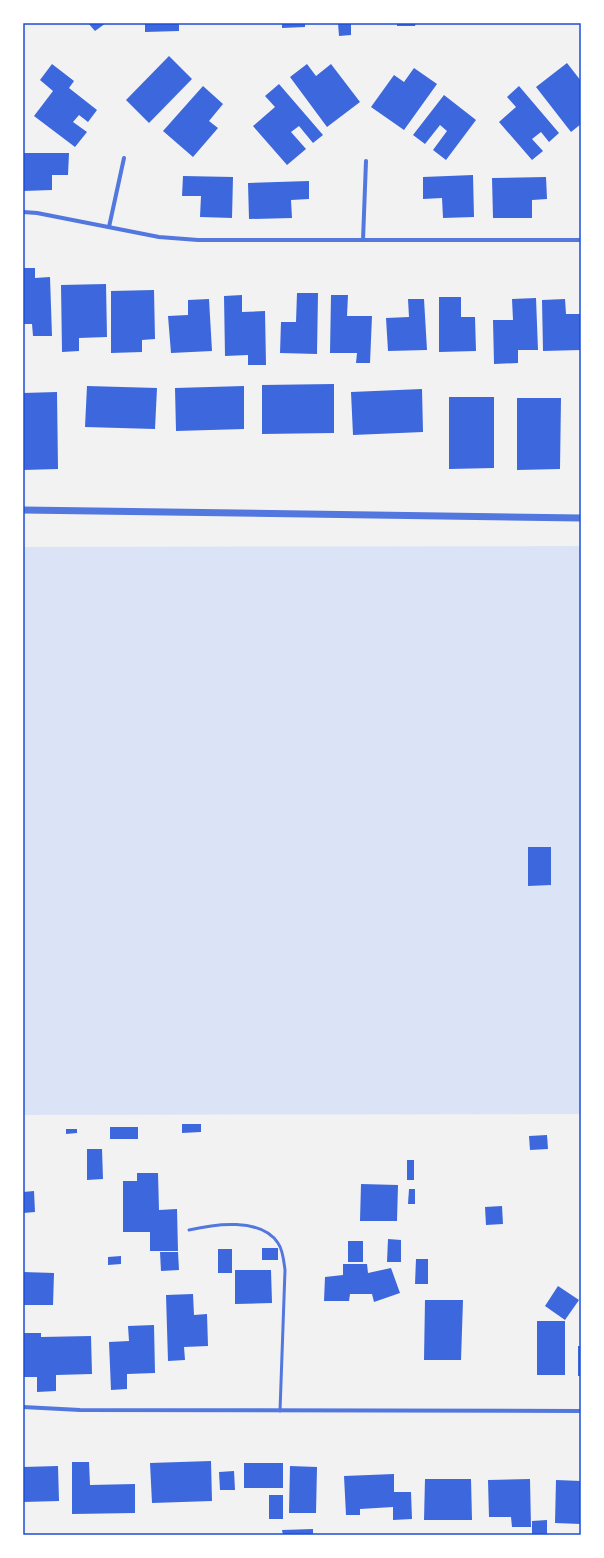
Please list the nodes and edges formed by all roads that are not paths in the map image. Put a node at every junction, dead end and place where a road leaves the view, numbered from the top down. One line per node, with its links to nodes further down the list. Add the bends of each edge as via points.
1 (124, 158): 4 (street)
2 (366, 161): 5 (street)
3 (23, 212): 4 (street)
4 (109, 227): 5 (street, via 159,237 198,240)
5 (363, 240): 6 (street)
6 (581, 240)
7 (23, 510): 8 (street)
8 (581, 518)
9 (188, 1230): 11 (lane, via 234,1224 257,1228 278,1243 285,1270)
10 (23, 1407): 11 (street, via 80,1410)
11 (280, 1411): 12 (street)
12 (581, 1411)

